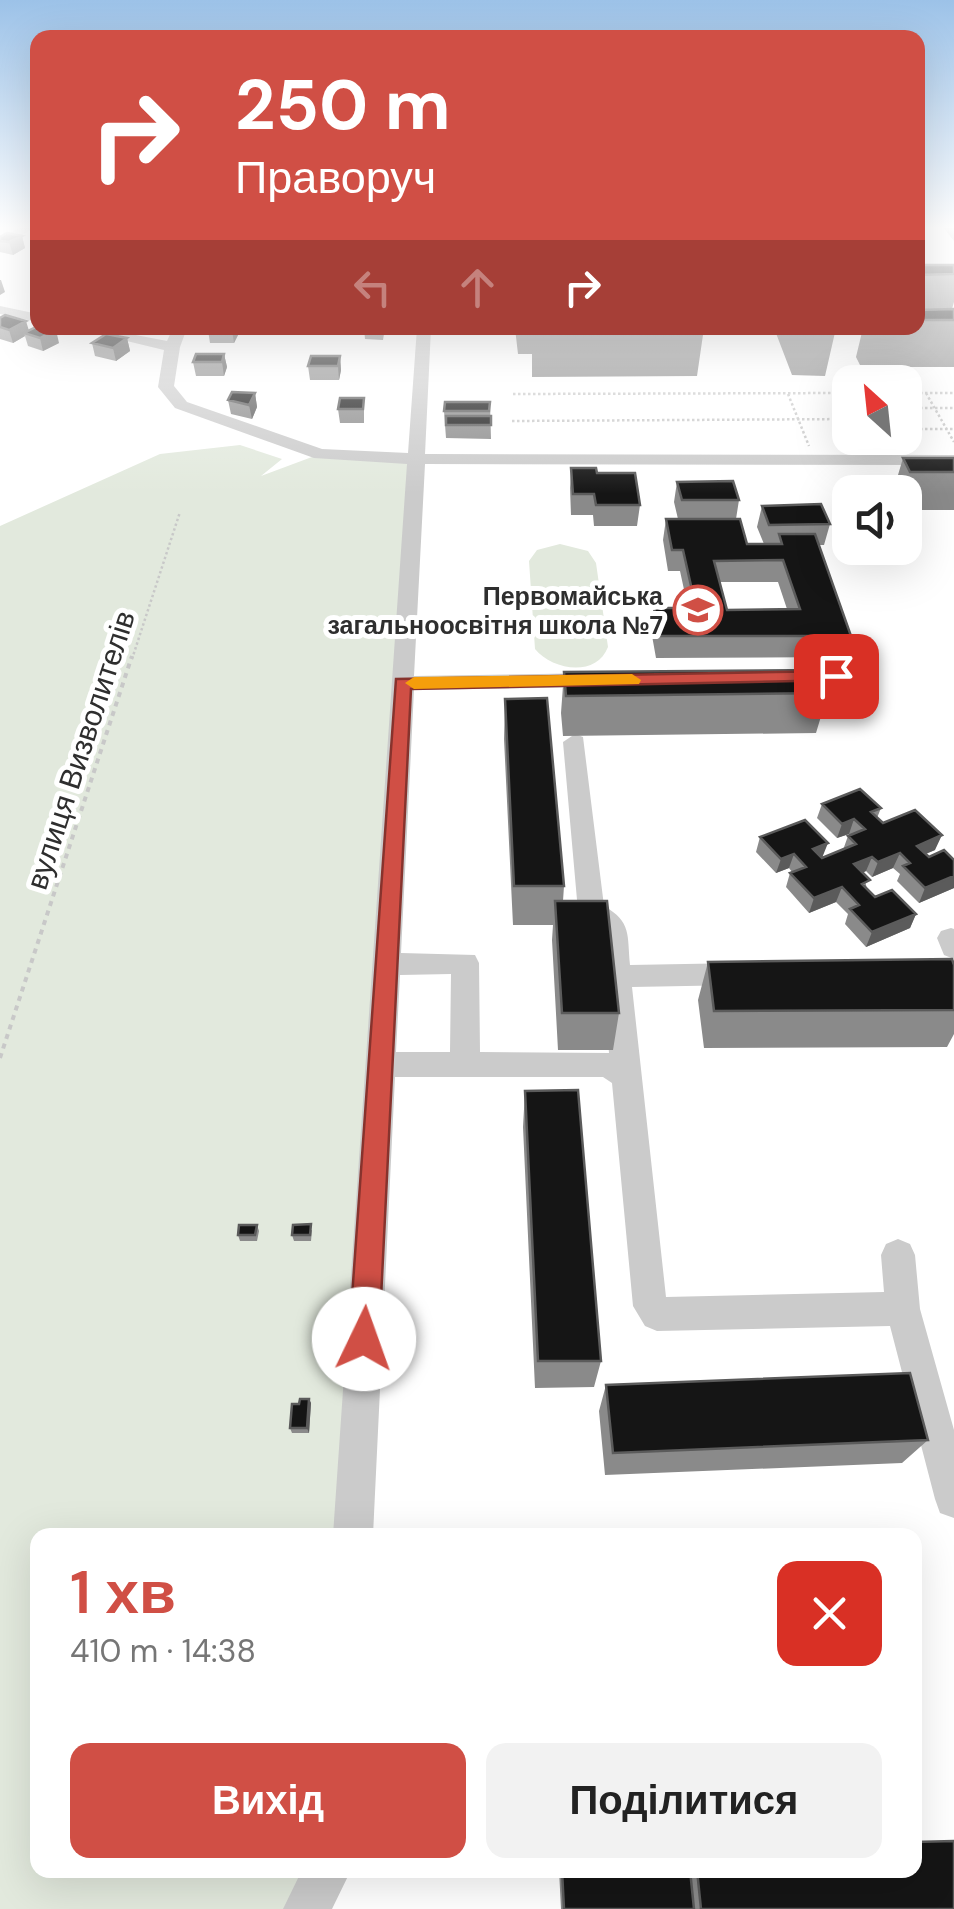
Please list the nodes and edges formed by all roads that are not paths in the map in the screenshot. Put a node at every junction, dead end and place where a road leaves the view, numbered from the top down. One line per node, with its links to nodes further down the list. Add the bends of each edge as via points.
1 (112, 335): 4 (street)
2 (177, 335): 4 (street)
3 (424, 335): 5 (street)
4 (172, 348): 5 (street, via 166,387 181,405 320,454)
5 (416, 459): 6 (street); 10 (street)
6 (954, 460)
7 (836, 676): 8 (street)
8 (757, 678)
9 (619, 680): 10 (street)
10 (402, 683): 12 (street)
11 (575, 742): 14 (street, via 592,912 612,924)
12 (386, 964): 15 (street); 16 (street, via 465,962)
13 (776, 974): 14 (street)
14 (617, 976): 17 (street)
15 (380, 1064): 16 (street); 21 (street)
16 (465, 1065): 17 (street, via 607,1065)
17 (626, 1076): 19 (street, via 650,1306 657,1314)
18 (898, 1254): 19 (street)
19 (903, 1309): 20 (street)
20 (954, 1499)
21 (353, 1528)
22 (326, 1878): 24 (street)
23 (331, 1878): 25 (street)
24 (306, 1909)
25 (332, 1909)

